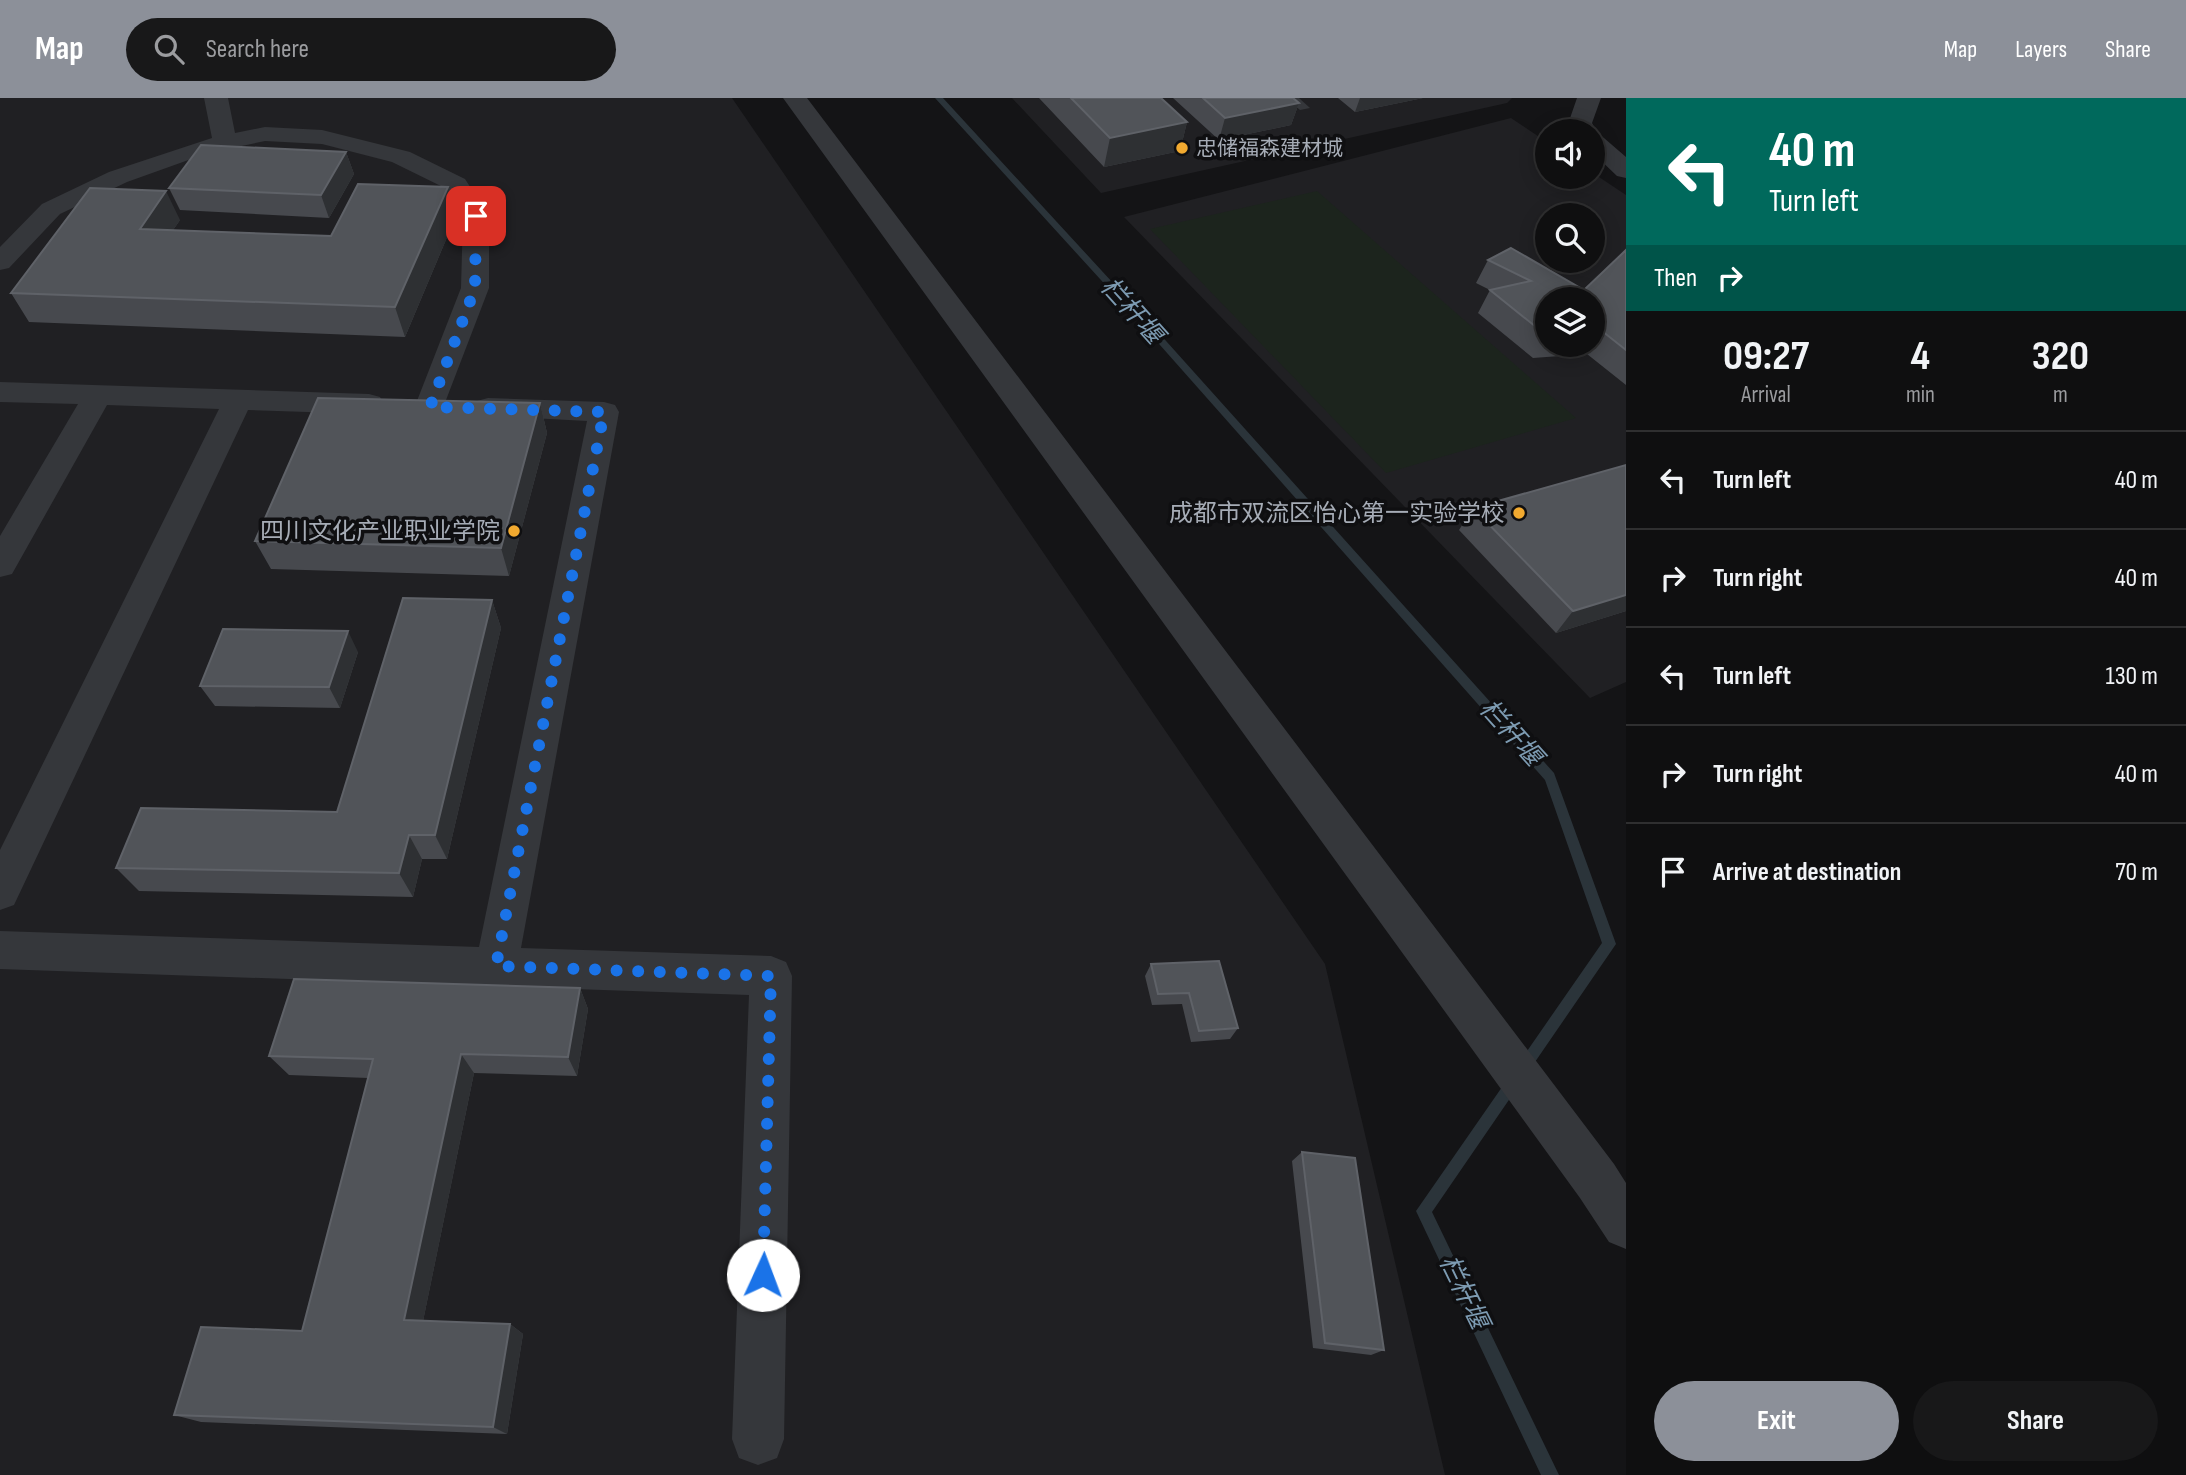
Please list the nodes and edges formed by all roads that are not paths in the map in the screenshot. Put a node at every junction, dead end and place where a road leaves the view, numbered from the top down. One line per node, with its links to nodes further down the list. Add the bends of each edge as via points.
1 (216, 98): 7 (street)
2 (795, 98): 20 (street)
3 (1292, 98): 5 (lane)
4 (1589, 98): 6 (street)
5 (1304, 108)
6 (1582, 119)
7 (225, 142): 10 (street, via 118,177 51,209); 15 (street, via 265,134 322,137 401,157 456,184 476,216 475,288)
8 (1605, 151): 9 (street)
9 (1626, 171)
10 (11, 237): 11 (street)
11 (0, 262)
12 (0, 392): 13 (street)
13 (98, 395): 14 (street); 16 (street)
14 (238, 400): 15 (street); 17 (street)
15 (430, 407): 19 (street, via 604,412)
16 (0, 565)
17 (0, 892)
18 (0, 950): 19 (street)
19 (496, 966): 21 (street, via 771,976)
20 (1626, 1225)
21 (758, 1438)

